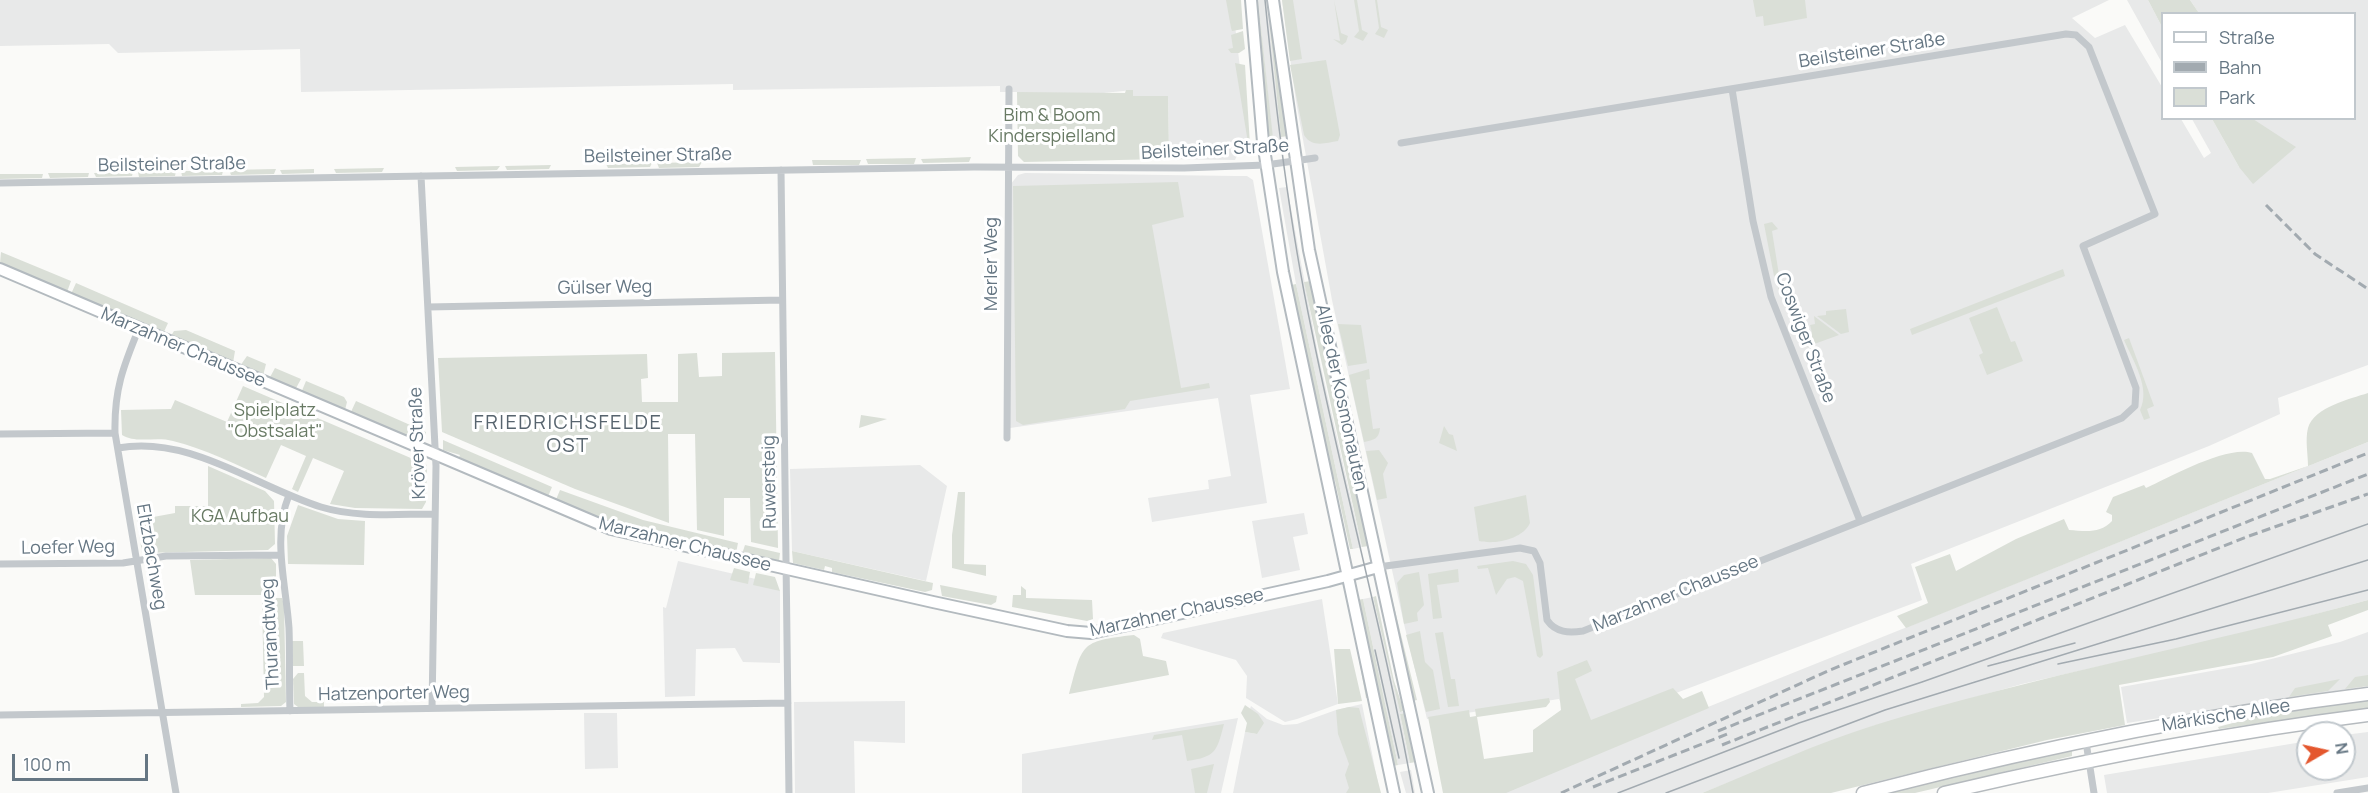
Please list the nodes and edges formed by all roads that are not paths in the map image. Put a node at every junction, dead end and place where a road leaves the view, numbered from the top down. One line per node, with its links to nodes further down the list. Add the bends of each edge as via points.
1 (1251, 0): 8 (main road, Allee der Kosmonauten)
2 (1273, 0): 7 (main road, Allee der Kosmonauten)
3 (1009, 89): 9 (street, Merler Weg)
4 (1732, 89): 5 (street, Beilsteiner Straße); 13 (street, Beilsteiner Straße, via 2076,35 2089,47 2155,214); 25 (street, Coswiger Straße, via 1771,297)
5 (1401, 143)
6 (1315, 158): 7 (street, Beilsteiner Straße)
7 (1296, 161): 8 (street, Beilsteiner Straße); 29 (main road, Allee der Kosmonauten, via 1309,250)
8 (1266, 165): 9 (street, Beilsteiner Straße); 31 (main road, Allee der Kosmonauten, via 1283,272)
9 (1007, 168): 10 (street, Beilsteiner Straße); 20 (street, Merler Weg)
10 (781, 170): 11 (street, Beilsteiner Straße); 15 (street, Ruwersteig)
11 (421, 176): 12 (street, Beilsteiner Straße); 16 (street, Kröver Straße)
12 (0, 183)
13 (2083, 246): 25 (street, Marzahner Chaussee, via 2136,388 2135,406 2122,418)
14 (0, 269): 17 (main road, Marzahner Chaussee)
15 (782, 300): 16 (street, Gülser Weg); 30 (street, Ruwersteig)
16 (428, 307): 22 (street, Kröver Straße)
17 (139, 328): 18 (street, Eltzbachweg, via 120,374 114,403); 22 (main road, Marzahner Chaussee)
18 (115, 433): 19 (street); 21 (street, Eltzbachweg)
19 (0, 434)
20 (1007, 438)
21 (118, 448): 23 (street, via 155,445 175,449); 27 (street, Eltzbachweg)
22 (435, 457): 24 (street, Kröver Straße); 30 (main road, Marzahner Chaussee, via 611,529)
23 (289, 495): 24 (street, via 356,514); 26 (street, Thurandtweg, via 282,512)
24 (435, 514): 34 (street, Kröver Straße)
25 (1860, 521): 29 (street, Marzahner Chaussee, via 1576,632 1558,630 1547,620 1540,563 1534,551 1520,548)
26 (281, 555): 27 (street, Thurandtweg); 35 (street, Thurandtweg, via 289,628)
27 (136, 560): 28 (street, Loefer Weg); 36 (street, Eltzbachweg)
28 (0, 564)
29 (1378, 567): 31 (main road, Marzahner Chaussee); 45 (main road, Allee der Kosmonauten)
30 (786, 570): 31 (main road, Marzahner Chaussee, via 1085,633); 33 (street, Ruwersteig)
31 (1348, 575): 44 (main road, Allee der Kosmonauten)
32 (2368, 694): 39 (main road, Märkische Allee, via 2253,710)
33 (788, 703): 34 (street, Hatzenporter Weg); 43 (street, Ruwersteig)
34 (432, 708): 35 (street, Hatzenporter Weg)
35 (290, 711): 36 (street, Hatzenporter Weg)
36 (162, 712): 37 (street, Hatzenporter Weg); 42 (street, Eltzbachweg)
37 (0, 715)
38 (2368, 716): 40 (main road, Märkische Allee)
39 (2086, 742): 40 (street); 46 (main road, Märkische Allee)
40 (2089, 761): 47 (main road, Märkische Allee); 48 (street)
41 (2368, 788): 49 (street)
42 (176, 793)
43 (789, 793)
44 (1394, 793)
45 (1428, 793)
46 (1863, 793)
47 (1944, 793)
48 (2094, 793)
49 (2337, 793)

